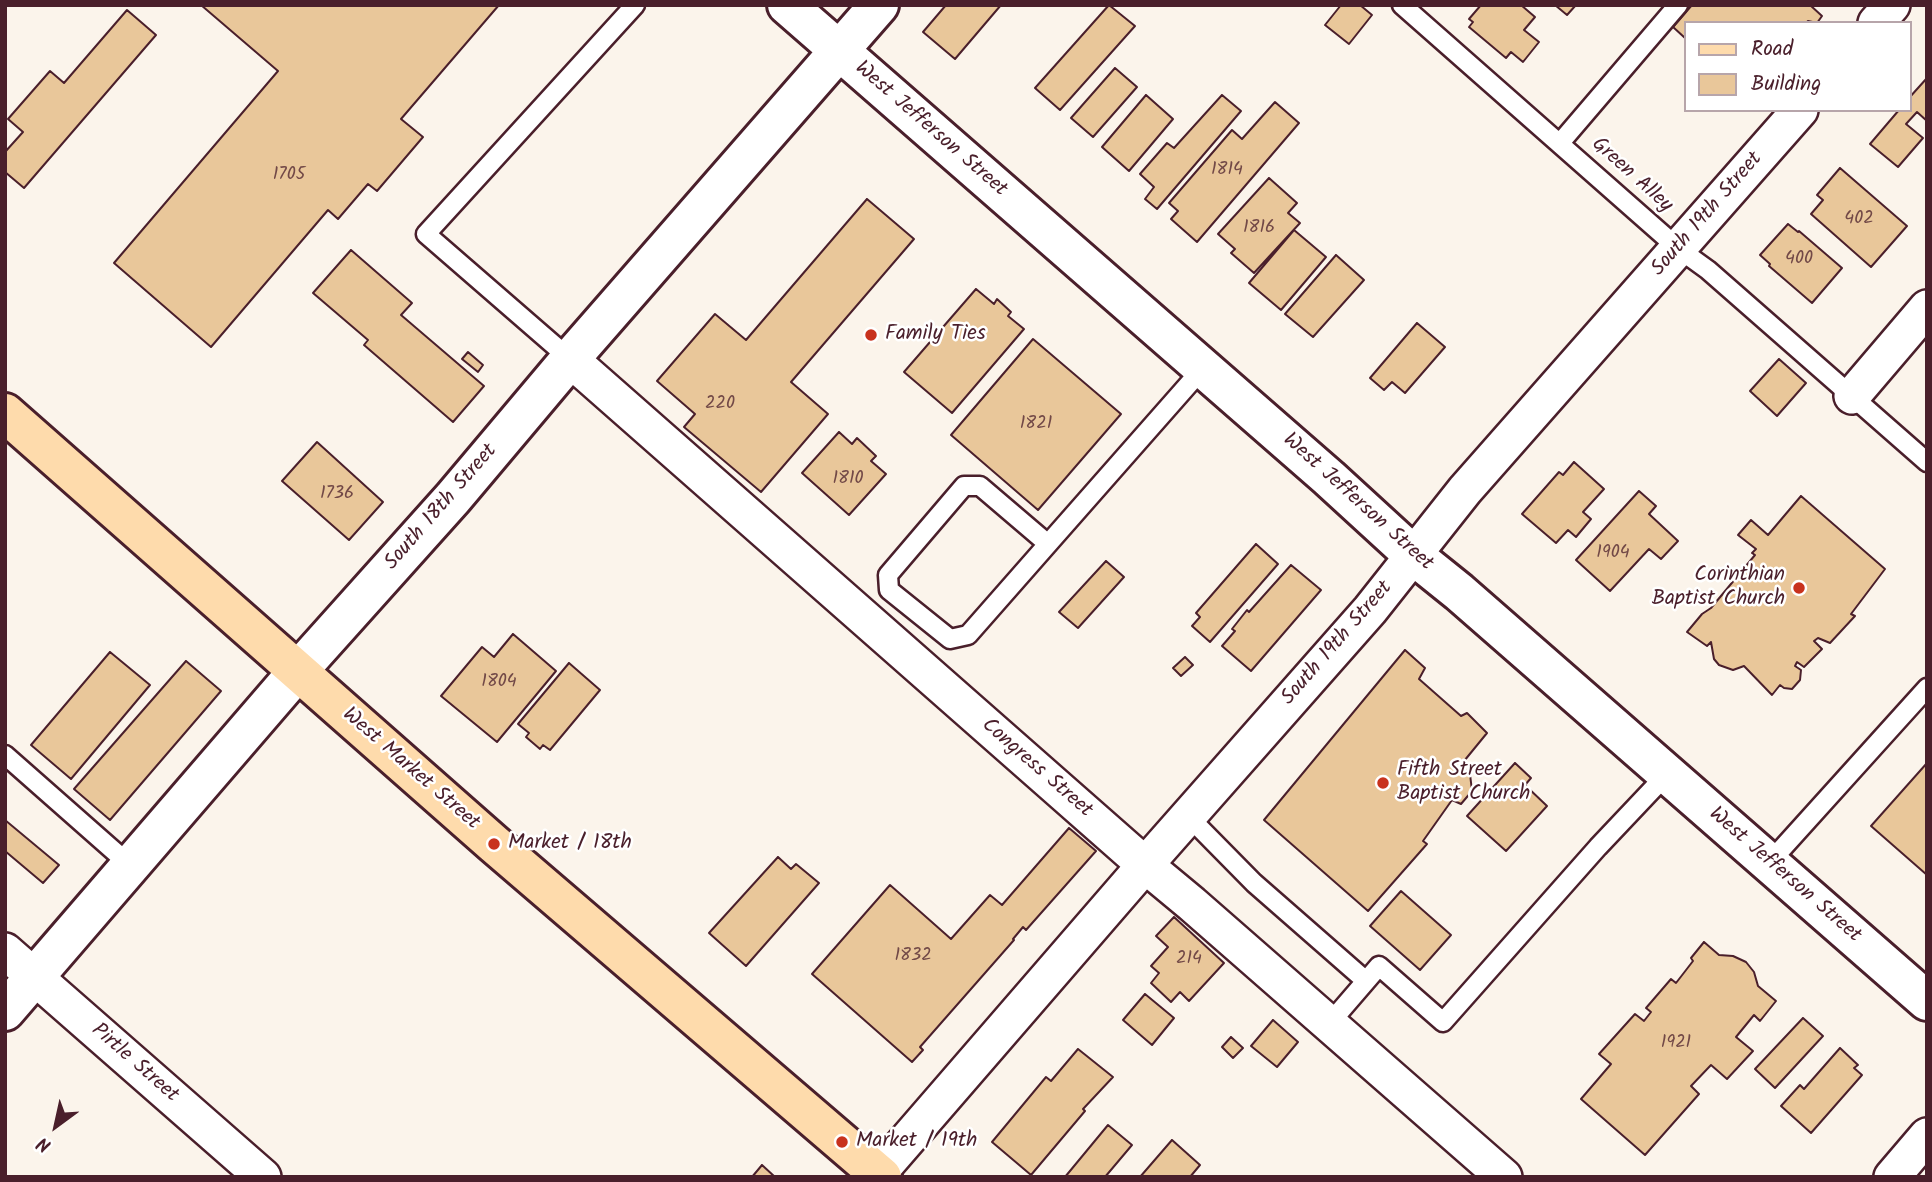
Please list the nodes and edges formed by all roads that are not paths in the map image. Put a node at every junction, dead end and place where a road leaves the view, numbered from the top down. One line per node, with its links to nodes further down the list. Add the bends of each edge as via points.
1 (787, 5): 8 (street, West Jefferson Street)
2 (879, 5): 8 (street, South 18th Street)
3 (1402, 5): 10 (lane, Green Alley)
4 (1678, 5): 10 (lane)
5 (1892, 5): 7 (street)
6 (625, 9): 13 (lane, via 426,233)
7 (1878, 21)
8 (838, 51): 13 (street, South 18th Street); 14 (street, West Jefferson Street)
9 (1798, 112): 11 (street, South 19th Street)
10 (1560, 143): 11 (lane, Green Alley)
11 (1679, 248): 15 (lane, Green Alley); 19 (street, South 19th Street)
12 (1927, 308): 15 (street)
13 (570, 359): 20 (street, South 18th Street); 26 (street, Congress Street)
14 (1203, 368): 18 (lane); 19 (street, West Jefferson Street)
15 (1852, 396): 17 (lane, Green Alley)
16 (5, 413): 20 (main road, West Market Street)
17 (1927, 462)
18 (1048, 544): 18 (lane, via 968,635 950,639 889,590 888,575 964,486 980,486)
19 (1413, 555): 23 (street, West Jefferson Street); 24 (street, South 19th Street)
20 (298, 671): 27 (street, South 18th Street); 35 (main road, West Market Street)
21 (1927, 688): 25 (lane)
22 (5, 755): 27 (lane)
23 (1667, 774): 25 (street, West Jefferson Street); 30 (lane, via 1443,1022 1379,966)
24 (1188, 816): 26 (street, South 19th Street); 30 (lane, via 1254,883)
25 (1769, 863): 31 (street, West Jefferson Street)
26 (1145, 865): 33 (street, Congress Street); 35 (street, South 19th Street)
27 (131, 866): 29 (street, South 18th Street)
28 (5, 951): 29 (street, Pirtle Street)
29 (35, 977): 32 (street, South 18th Street); 36 (street, Pirtle Street)
30 (1366, 981): 33 (lane)
31 (1927, 1001)
32 (5, 1011)
33 (1329, 1024): 37 (street, Congress Street)
34 (1927, 1136): 38 (street)
35 (878, 1176)
36 (263, 1177)
37 (1504, 1177)
38 (1892, 1177)

